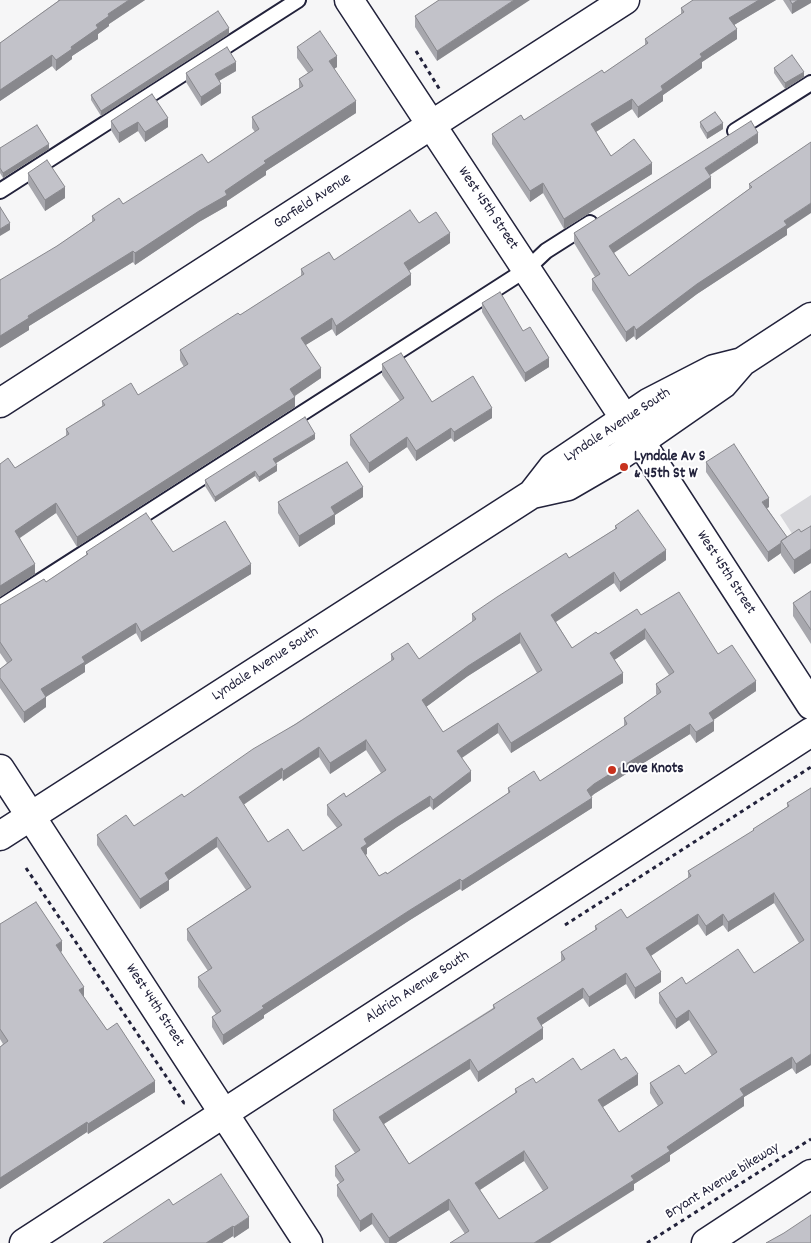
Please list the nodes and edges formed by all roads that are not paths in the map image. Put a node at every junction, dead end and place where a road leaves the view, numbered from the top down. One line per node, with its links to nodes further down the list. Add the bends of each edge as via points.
1 (298, 0): 7 (lane)
2 (348, 0): 5 (street, West 45th Street)
3 (625, 0): 5 (street, Garfield Avenue)
4 (811, 83): 6 (lane)
5 (431, 125): 9 (street, West 45th Street); 12 (street, Garfield Avenue)
6 (720, 141)
7 (0, 191)
8 (604, 214): 9 (lane, via 546,251)
9 (527, 270): 13 (street, West 45th Street); 16 (lane)
10 (811, 317): 11 (street, Lyndale Avenue South)
11 (742, 362): 13 (street, Lyndale Avenue South, via 714,369 648,402); 14 (street, Lyndale Avenue South, via 723,384)
12 (0, 403)
13 (625, 419): 15 (street, Lyndale Avenue South, via 554,467)
14 (640, 441): 15 (street, Lyndale Avenue South, via 568,486); 17 (street, West 45th Street)
15 (532, 494): 20 (street, Lyndale Avenue South)
16 (0, 607)
17 (811, 704)
18 (811, 732): 22 (street, Aldrich Avenue South)
19 (0, 769): 20 (street, West 44th Street)
20 (31, 816): 21 (street, Lyndale Avenue South); 22 (street, West 44th Street)
21 (0, 836)
22 (225, 1114): 24 (street, Aldrich Avenue South); 25 (street, West 44th Street)
23 (811, 1174): 26 (street)
24 (24, 1243)
25 (308, 1243)
26 (706, 1243)

